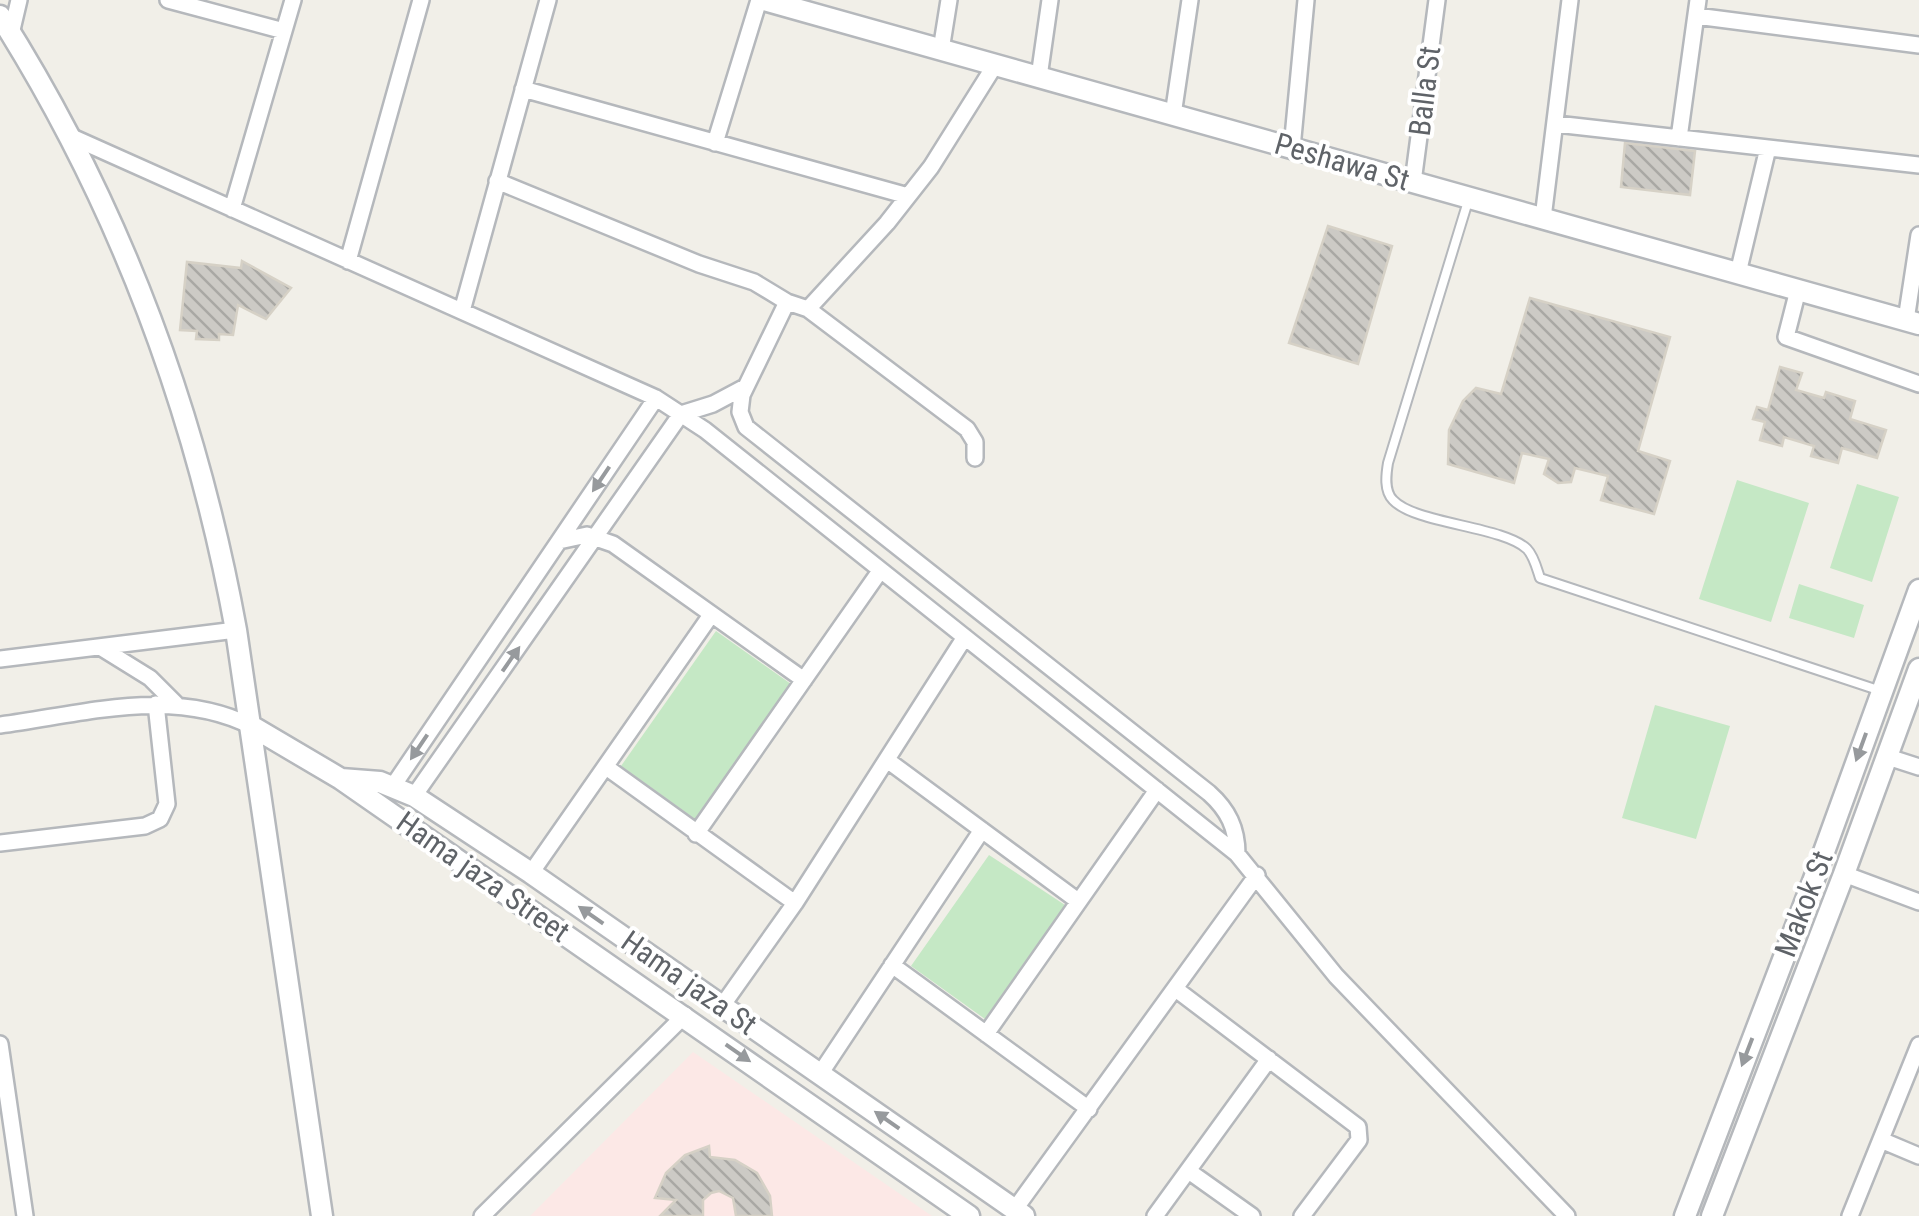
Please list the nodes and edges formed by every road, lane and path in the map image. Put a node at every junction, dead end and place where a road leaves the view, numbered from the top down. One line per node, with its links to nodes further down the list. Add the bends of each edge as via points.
1 (20, 0): 14 (street)
2 (168, 0): 15 (street)
3 (294, 0): 15 (street)
4 (421, 0): 36 (street)
5 (548, 0): 20 (street)
6 (762, 0): 17 (street, Peshawa St); 25 (street)
7 (949, 0): 17 (street)
8 (1050, 0): 19 (street)
9 (1190, 0): 21 (street)
10 (1306, 0): 26 (street)
11 (1437, 0): 30 (street, Balla St)
12 (1570, 0): 22 (street)
13 (1697, 8): 16 (street); 24 (street)
14 (6, 25): 23 (street)
15 (284, 31): 33 (street)
16 (1919, 45)
17 (941, 50): 18 (street, Peshawa St)
18 (995, 65): 19 (street, Peshawa St); 31 (street)
19 (1039, 77): 21 (street, Peshawa St)
20 (523, 88): 25 (street); 29 (street)
21 (1173, 115): 26 (street, Peshawa St)
22 (1556, 124): 24 (street); 34 (street)
23 (72, 136): 33 (street); 53 (street, via 152,314)
24 (1679, 138): 27 (street)
25 (715, 143): 31 (street)
26 (1292, 148): 30 (street, Peshawa St)
27 (1768, 148): 28 (street); 37 (street)
28 (1919, 164)
29 (497, 181): 39 (street, via 754,282); 41 (street)
30 (1413, 182): 32 (street, Peshawa St)
31 (908, 196): 40 (street)
32 (1469, 198): 34 (street, Peshawa St); 59 (lane, via 1388,463 1392,500 1526,549 1540,578)
33 (232, 209): 36 (street)
34 (1542, 218): 37 (street, Peshawa St)
35 (1919, 235): 42 (street)
36 (348, 261): 41 (street)
37 (1738, 273): 38 (street, Peshawa St)
38 (1798, 290): 42 (street, Peshawa St); 43 (street, via 1786,337)
39 (787, 302): 40 (street); 44 (street)
40 (808, 309): 47 (street, via 967,429)
41 (462, 311): 45 (street)
42 (1915, 325)
43 (1919, 384)
44 (745, 387): 46 (street); 75 (street, via 740,412 751,432 1209,794 1230,818)
45 (656, 398): 46 (street); 49 (street, one-way to 49)
46 (681, 414): 48 (street); 50 (street)
47 (975, 458)
48 (597, 537): 49 (street); 52 (street); 71 (street, one-way to 48)
49 (559, 541): 69 (street, one-way to 69)
50 (880, 571): 54 (street); 58 (street)
51 (1919, 590): 59 (street, Makok St)
52 (711, 614): 58 (street); 66 (street)
53 (236, 630): 55 (street); 63 (street)
54 (965, 637): 65 (street); 70 (street)
55 (100, 646): 56 (street); 61 (street)
56 (0, 658)
57 (1919, 670): 64 (street, Makok St)
58 (804, 680): 73 (street)
59 (1882, 691): 110 (street, Makok St, one-way to 110)
60 (156, 704): 61 (street); 62 (street); 74 (street, via 167,804 160,818 145,826)
61 (176, 704): 63 (street, via 216,710)
62 (0, 725)
63 (253, 727): 68 (street, Hama jaza Street); 103 (street)
64 (1888, 757): 67 (street); 77 (street, Makok St)
65 (887, 760): 72 (street); 81 (street)
66 (606, 767): 73 (street); 76 (street)
67 (1919, 767)
68 (342, 779): 69 (street, Hama jaza St); 85 (street, Hama jaza Street)
69 (392, 786): 71 (street, Hama jaza St)
70 (1157, 790): 75 (street); 79 (street)
71 (414, 796): 76 (street, Hama jaza St)
72 (982, 830): 79 (street); 82 (street)
73 (696, 834): 81 (street)
74 (0, 844)
75 (1237, 854): 78 (street)
76 (531, 873): 84 (street, Hama jaza St, one-way to 76)
77 (1844, 874): 80 (street); 111 (street, Makok St)
78 (1257, 875): 83 (street); 109 (street, via 1336,976)
79 (1078, 902): 86 (street)
80 (1919, 902)
81 (795, 903): 84 (street)
82 (892, 965): 86 (street); 90 (street)
83 (1176, 990): 89 (street); 91 (street)
84 (722, 1006): 90 (street, Hama jaza St)
85 (685, 1015): 98 (street, Hama jaza Street, one-way to 98); 104 (street)
86 (986, 1034): 91 (street)
87 (0, 1044): 95 (street)
88 (1919, 1045): 92 (street)
89 (1269, 1059): 97 (street); 108 (street, via 1360,1131)
90 (820, 1074): 94 (street, Hama jaza St, one-way to 90)
91 (1089, 1109): 100 (street)
92 (1880, 1140): 93 (street); 101 (street)
93 (1919, 1156)
94 (940, 1157): 98 (street); 99 (street, Hama jaza St)
95 (18, 1162): 96 (street); 102 (street)
96 (0, 1165)
97 (1190, 1172): 106 (street); 107 (street)
98 (921, 1183): 105 (street, Hama jaza Street)
99 (991, 1194): 100 (street, Hama jaza St); 105 (street)
100 (1019, 1213)
101 (1857, 1213)
102 (25, 1216)
103 (322, 1216)
104 (482, 1216)
105 (972, 1216)
106 (1155, 1216)
107 (1252, 1216)
108 (1302, 1216)
109 (1567, 1216)
110 (1685, 1216)
111 (1712, 1216)

